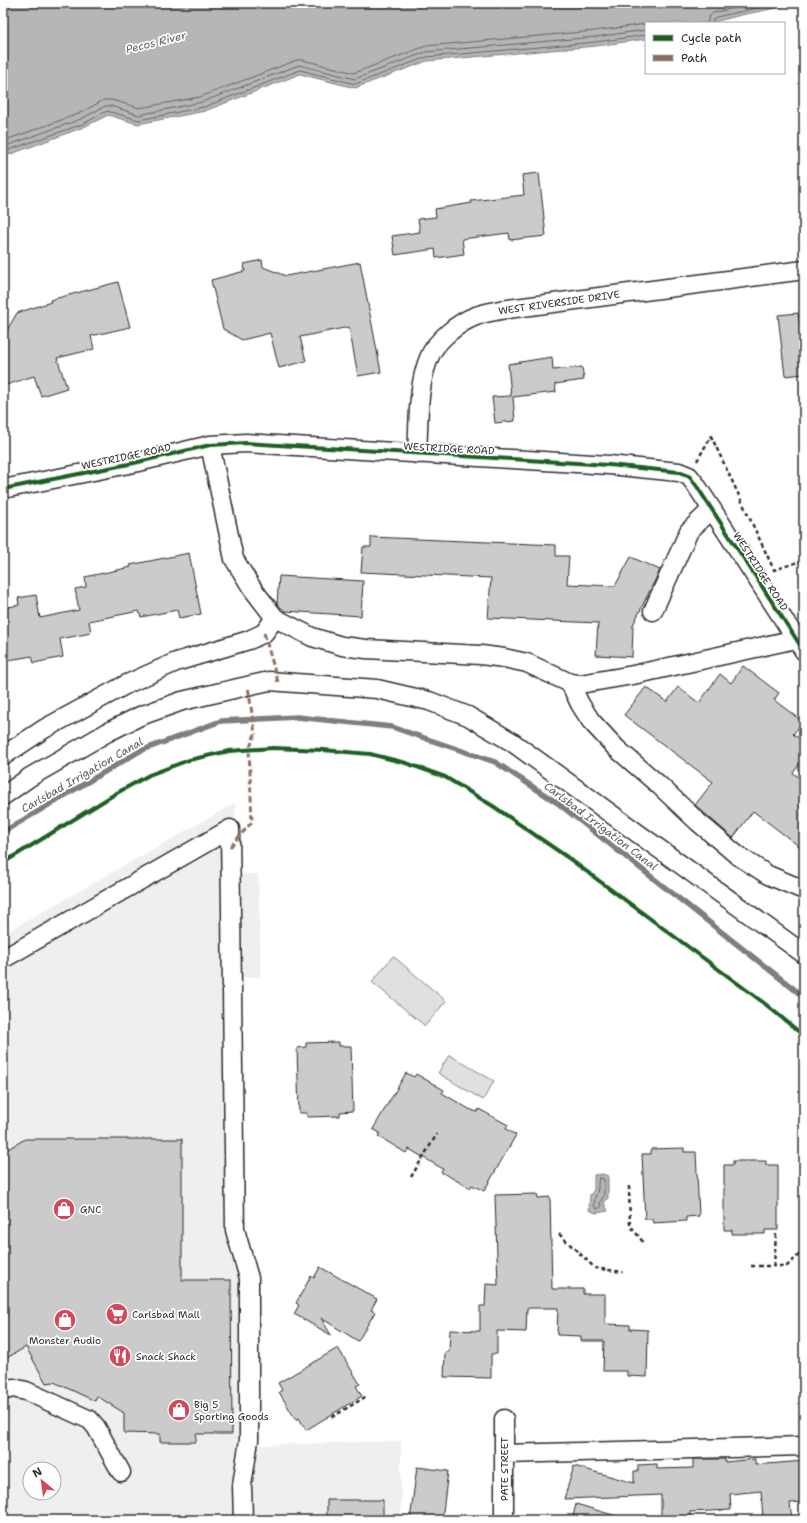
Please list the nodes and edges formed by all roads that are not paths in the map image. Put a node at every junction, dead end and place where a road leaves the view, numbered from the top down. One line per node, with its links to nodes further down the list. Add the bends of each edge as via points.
1 (804, 270): 3 (street, WEST RIVERSIDE DRIVE, via 500,310 475,316 443,338 429,356 422,378)
2 (210, 446): 3 (street, WESTRIDGE ROAD, via 246,443); 4 (street, WESTRIDGE ROAD); 7 (street, via 234,559)
3 (417, 454): 5 (street, WESTRIDGE ROAD, via 608,465 680,472 696,485)
4 (3, 489)
5 (712, 510): 6 (street, via 689,531); 8 (street, WESTRIDGE ROAD)
6 (653, 611)
7 (275, 618): 9 (street, via 312,637 342,646 504,658 527,664); 10 (street, via 264,632 250,640 176,662 127,684 44,729)
8 (800, 645): 9 (street, via 580,684)
9 (570, 683): 12 (street, via 591,721 616,748 698,822 737,855 768,875)
10 (3, 756)
11 (3, 796): 13 (street, via 30,777 108,732 140,716 182,701 269,682 377,690 429,701 468,716 512,742)
12 (804, 890)
13 (804, 954)
14 (3, 959): 20 (street, via 230,829 235,1230 249,1278 249,1440 242,1485)
15 (3, 1391): 19 (street, via 13,1388 26,1391 90,1420)
16 (504, 1419): 18 (street, PATE STREET)
17 (804, 1446): 18 (street)
18 (504, 1454): 21 (street, PATE STREET)
19 (121, 1472)
20 (243, 1520)
21 (504, 1520)

